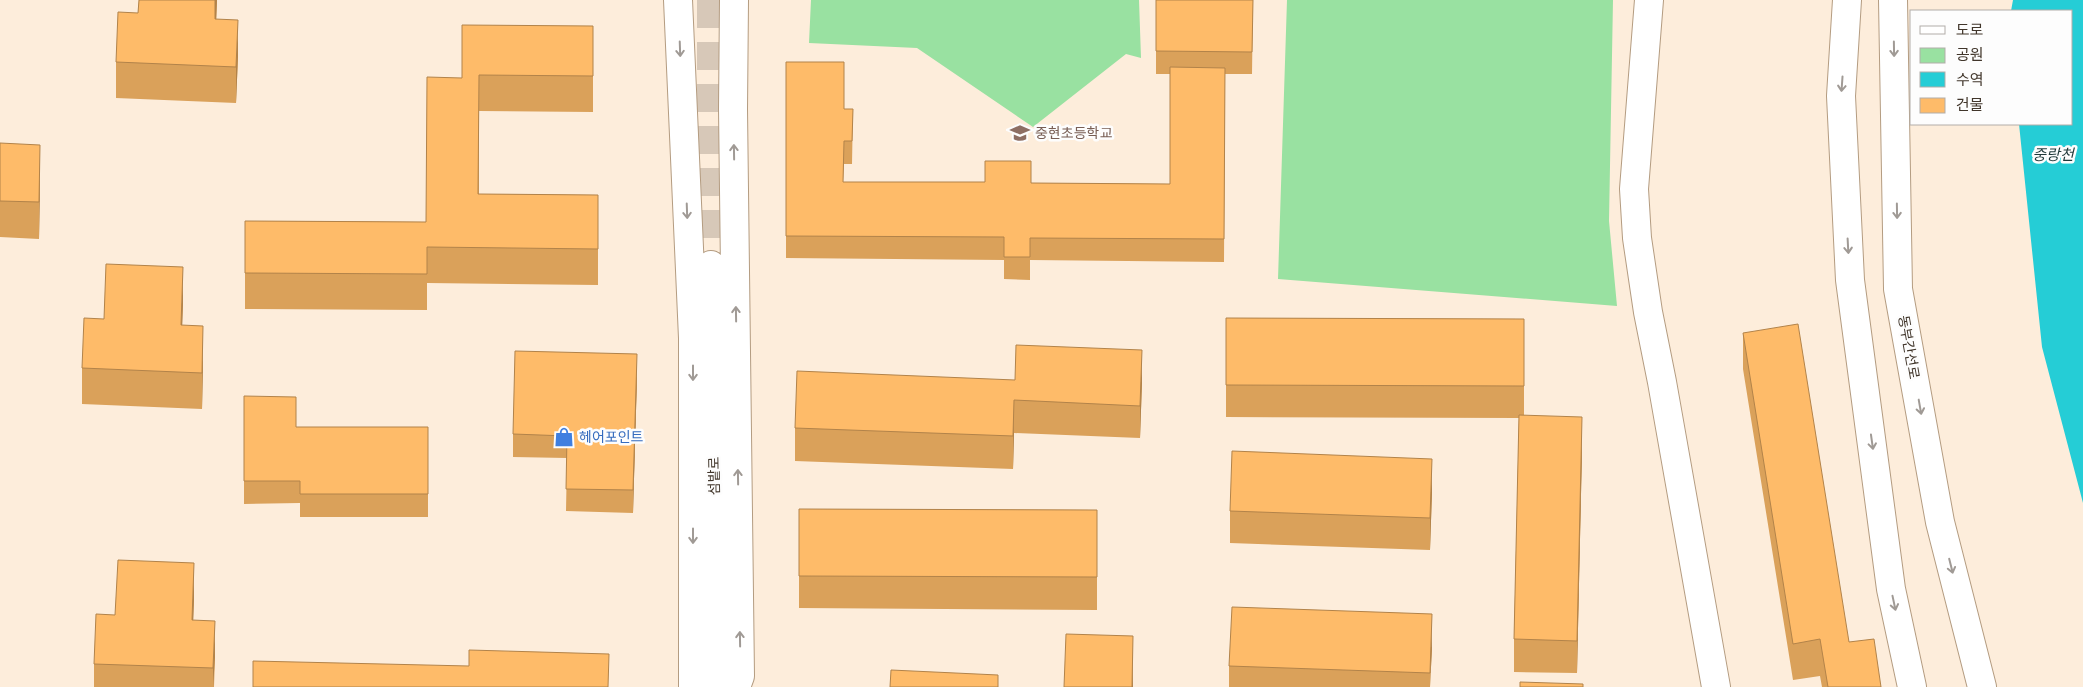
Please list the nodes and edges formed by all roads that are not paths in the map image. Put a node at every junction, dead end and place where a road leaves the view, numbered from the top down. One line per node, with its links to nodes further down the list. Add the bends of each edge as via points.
1 (678, 0): 7 (main road, one-way to 7, via 693,338)
2 (734, 0): 9 (main road, one-way to 2, via 740,676)
3 (1649, 0): 10 (main road, via 1634,189 1637,238)
4 (1847, 0): 11 (main road, one-way to 11, via 1841,96 1850,280 1891,589)
5 (1893, 0): 12 (main road, 동부간선로, one-way to 12, via 1898,289 1940,522)
6 (711, 265): 8 (main road, 섬밭로)
7 (693, 687)
8 (718, 687)
9 (736, 687)
10 (1716, 687)
11 (1912, 687)
12 (1982, 687)

